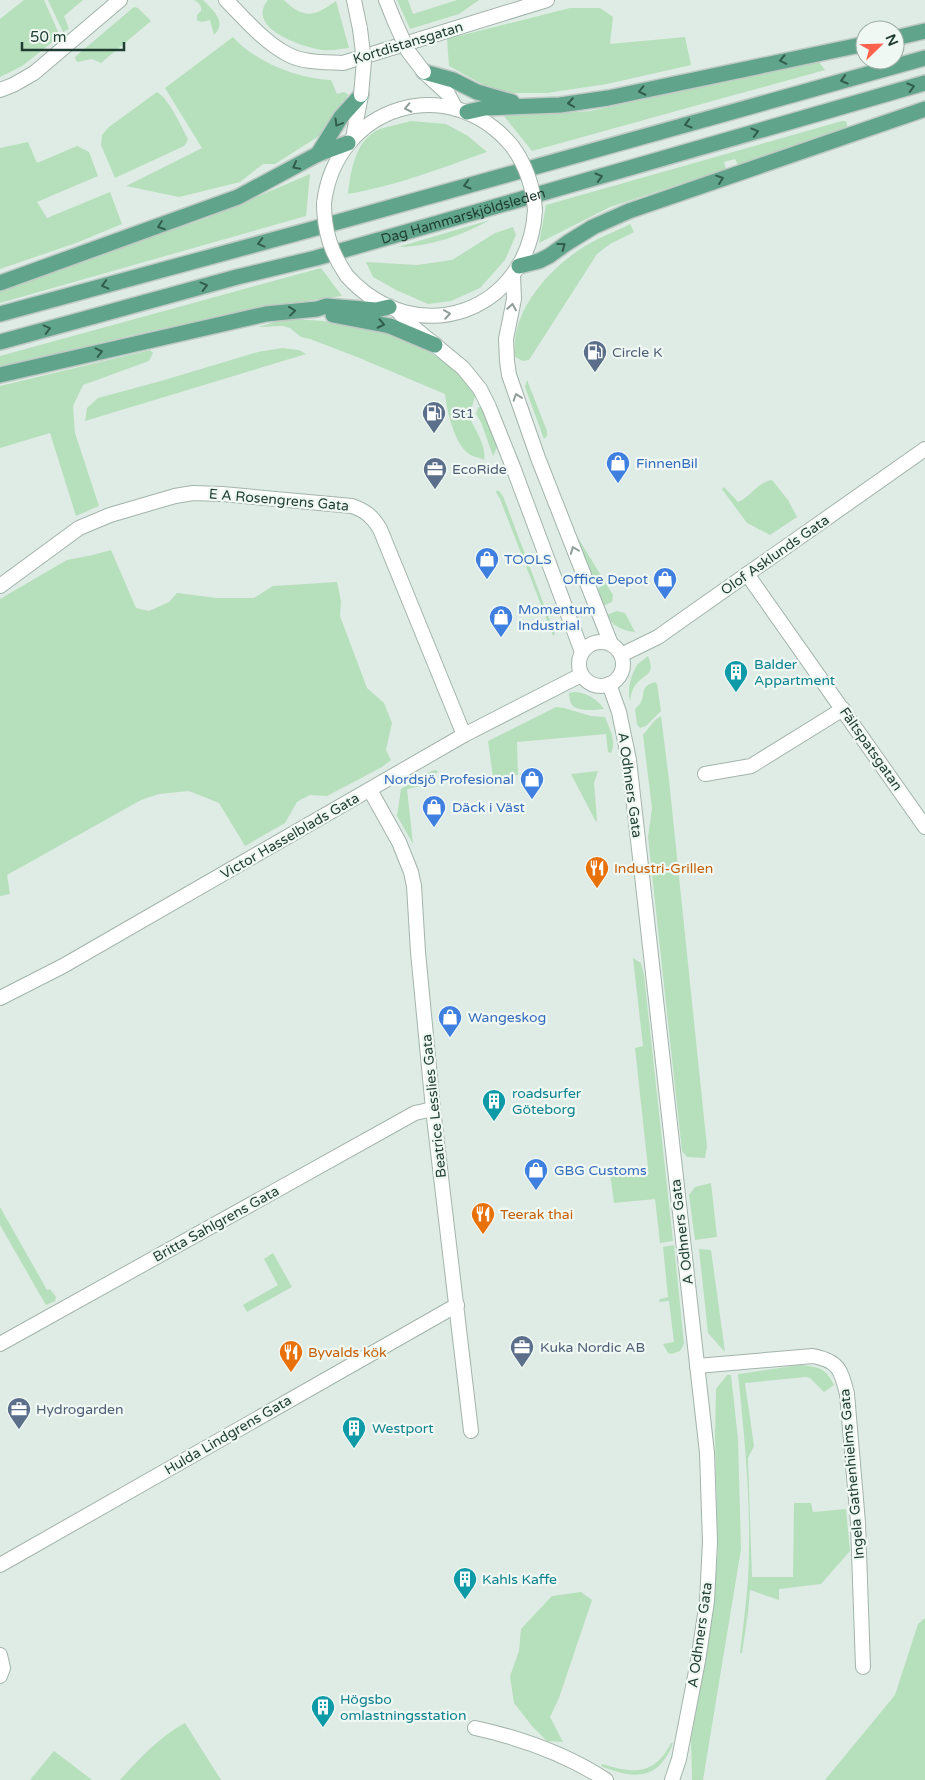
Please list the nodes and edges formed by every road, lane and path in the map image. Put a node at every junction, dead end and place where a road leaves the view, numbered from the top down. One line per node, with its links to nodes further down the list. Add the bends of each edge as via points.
1 (120, 0): 13 (street, via 34,73)
2 (226, 0): 6 (street, Kortdistansgatan, via 266,40 288,55 343,63)
3 (354, 0): 14 (street, bridge, via 364,61)
4 (386, 0): 11 (street, bridge, via 408,51)
5 (547, 0): 6 (street, Kortdistansgatan)
6 (518, 4)
7 (925, 32): 8 (main road)
8 (905, 36)
9 (855, 46): 15 (main road, one-way to 15, via 608,98 560,105)
10 (925, 58): 24 (main road, Dag Hammarskjöldsleden, one-way to 24)
11 (424, 72): 15 (main road); 17 (street)
12 (925, 83): 25 (main road, Dag Hammarskjöldsleden, one-way to 12, via 316,258)
13 (0, 90)
14 (360, 95): 18 (street); 19 (main road, one-way to 19, via 341,117)
15 (522, 105): 17 (main road)
16 (925, 109): 20 (main road, one-way to 16, via 549,256 593,227 629,211)
17 (462, 110): 18 (street, one-way to 18, via 428,105 401,109 375,120); 20 (street, bridge, via 492,126 519,155 529,176 535,210 529,245)
18 (351, 141): 19 (main road); 23 (street, bridge, via 334,166 328,184 324,203 329,242 347,276 366,294)
19 (318, 154): 21 (main road, one-way to 21, via 238,197)
20 (516, 270): 23 (street, one-way to 20, via 424,316 460,311 491,296); 31 (street, one-way to 20, via 509,375 506,338)
21 (0, 283)
22 (317, 309): 23 (main road, via 326,306); 26 (main road, one-way to 26, via 326,314 390,326); 27 (main road, one-way to 22, via 266,314)
23 (393, 309): 26 (street)
24 (0, 314)
25 (0, 342)
26 (435, 345): 32 (street, via 468,374 489,407)
27 (0, 375)
28 (925, 449): 29 (street, Olof Asklunds Gata)
29 (747, 574): 33 (street, Olof Asklunds Gata, via 658,637); 36 (street, Fältspatsgatan)
30 (0, 586): 37 (street, E A Rosengrens Gata, via 79,528 110,515 175,496 222,494 352,506 373,517 380,529)
31 (611, 644): 32 (street, via 598,641 586,646); 33 (street)
32 (582, 652): 34 (street, via 578,663)
33 (621, 655): 35 (street, via 621,672)
34 (581, 675): 35 (street, via 593,685); 37 (street, Victor Hasselblads Gata)
35 (609, 684): 45 (street, A Odhners Gata, via 619,712 629,760)
36 (843, 709): 38 (street, via 751,766); 40 (street, Fältspatsgatan)
37 (464, 735): 39 (street, Victor Hasselblads Gata)
38 (705, 774)
39 (370, 790): 41 (street, Victor Hasselblads Gata, via 63,966); 42 (street, Beatrice Lesslies Gata, via 399,842 414,886)
40 (925, 827)
41 (0, 998)
42 (433, 1110): 43 (street, Beatrice Lesslies Gata); 44 (street, Britta Sahlgrens Gata, via 415,1113)
43 (457, 1305): 46 (street, Beatrice Lesslies Gata); 47 (street, Hulda Lindgrens Gata)
44 (0, 1344)
45 (697, 1366): 49 (street, Ingela Gathenhielms Gata, via 813,1356 836,1365 842,1375 847,1394 858,1523); 53 (street, A Odhners Gata, via 710,1501 707,1601 679,1759)
46 (471, 1431)
47 (0, 1565)
48 (0, 1655): 50 (street, via 3,1668)
49 (863, 1667)
50 (0, 1676)
51 (474, 1728): 52 (street, via 512,1736 573,1761)
52 (606, 1780)
53 (672, 1780)

